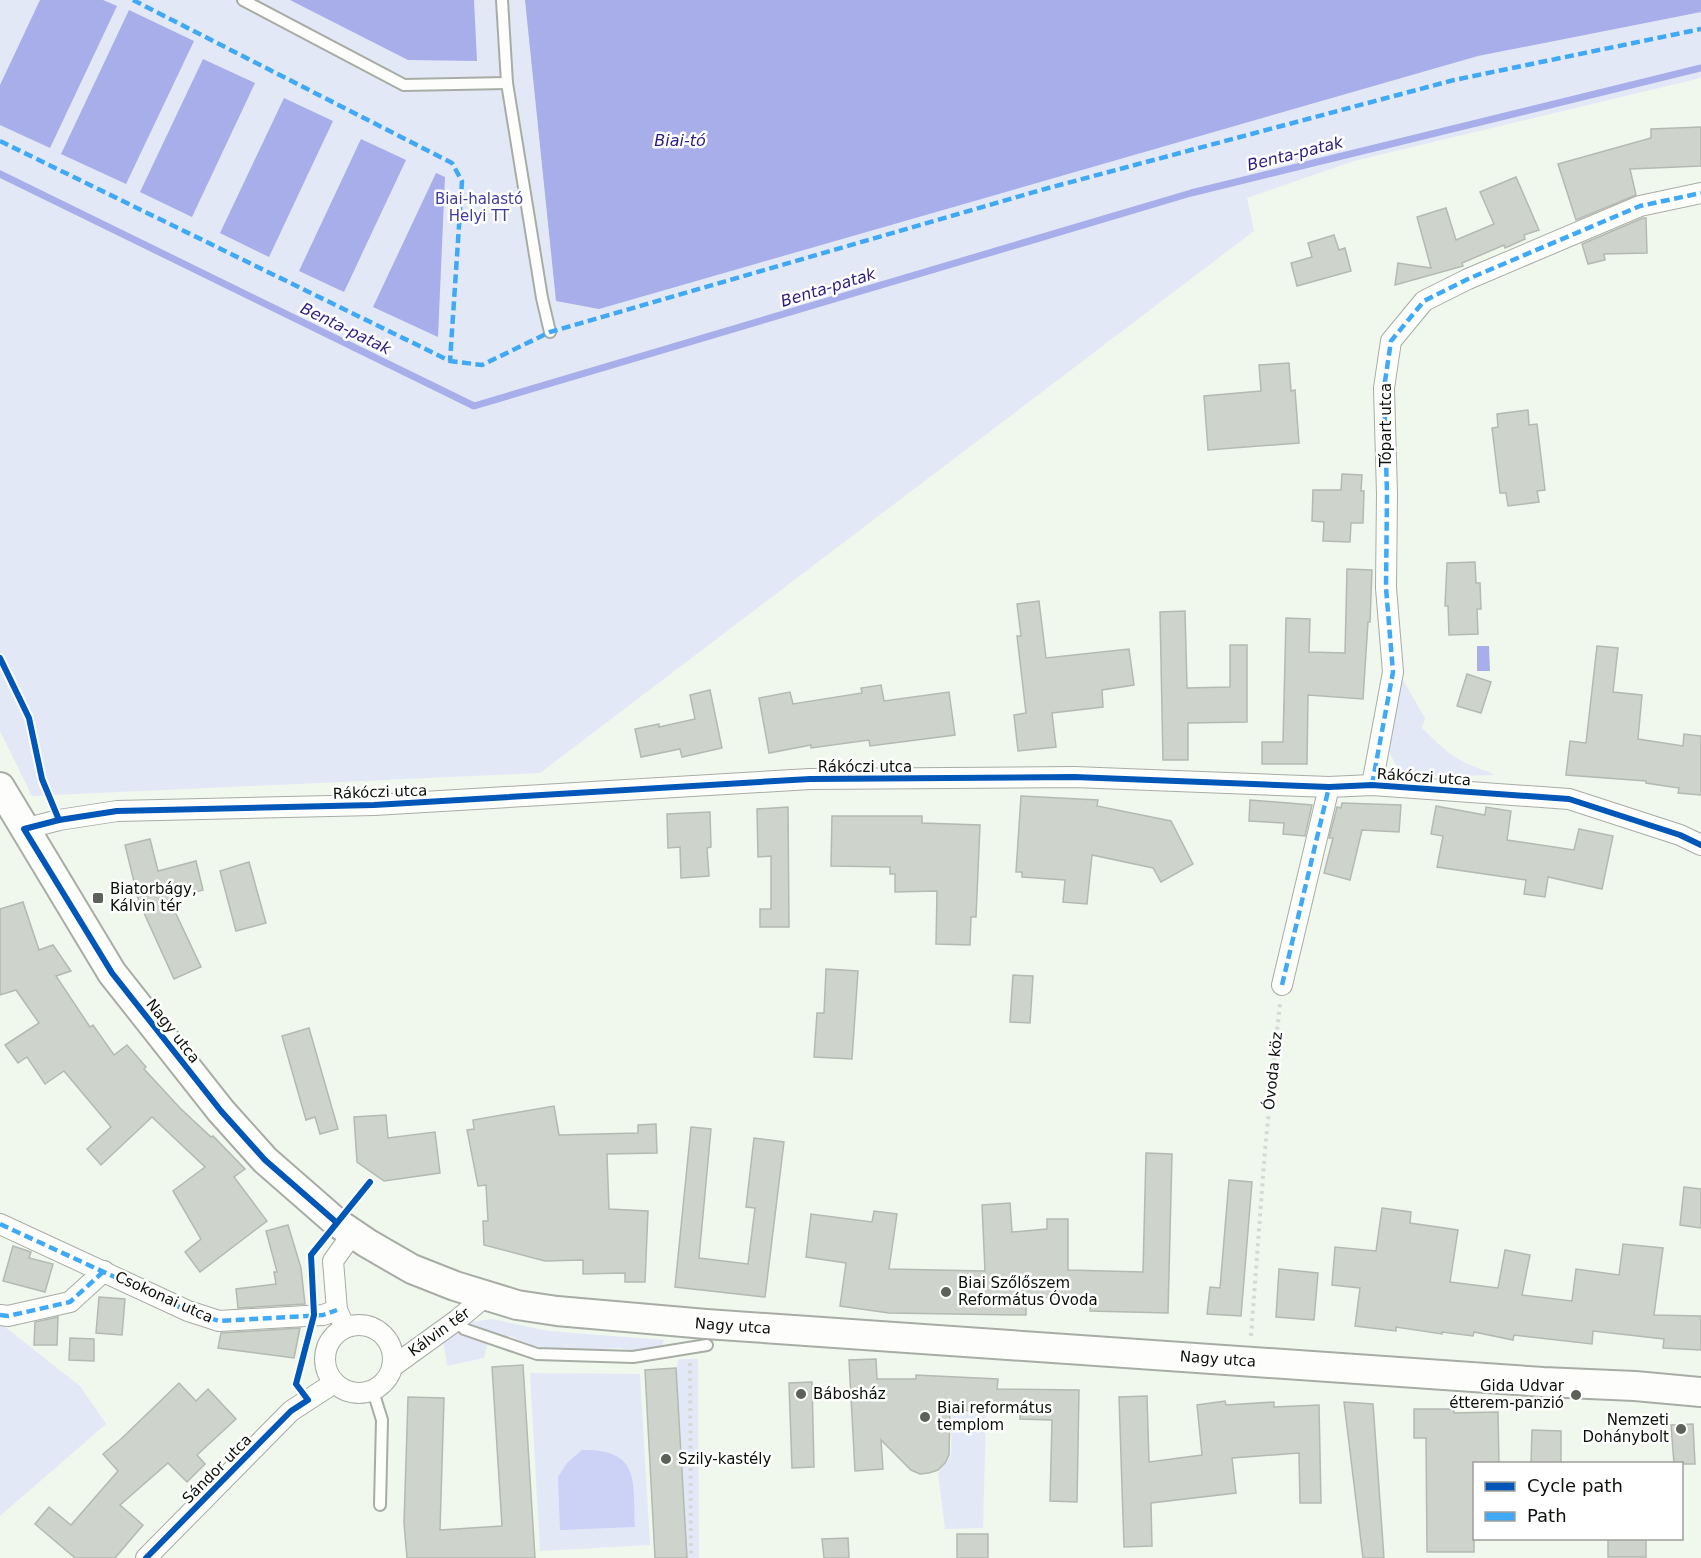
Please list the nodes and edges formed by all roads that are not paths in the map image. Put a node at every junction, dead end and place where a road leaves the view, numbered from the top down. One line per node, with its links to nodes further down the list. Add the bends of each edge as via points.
1 (243, 0): 3 (lane, via 404,85)
2 (502, 0): 3 (lane)
3 (507, 83): 5 (lane)
4 (1701, 193): 6 (street, Tópart utca, via 1640,206 1432,296 1391,341 1384,388 1386,588 1393,672)
5 (550, 332)
6 (1372, 785): 8 (street, Rákóczi utca); 10 (street, Rákóczi utca, via 1569,799)
7 (0, 787): 9 (main road, Nagy utca)
8 (1329, 787): 9 (street, Rákóczi utca, via 1074,777 810,779 374,805 117,811); 11 (street)
9 (24, 829): 13 (main road, Nagy utca, via 112,973 221,1111 265,1160)
10 (1701, 845)
11 (1282, 985)
12 (0, 1224): 14 (street, Csokonai utca)
13 (353, 1233): 15 (main road, Nagy utca, via 412,1269); 17 (street, via 333,1261)
14 (104, 1270): 16 (street, via 70,1302 8,1317); 17 (street, Csokonai utca, via 219,1322 323,1315)
15 (486, 1296): 18 (street, Kálvin tér); 23 (main road, Nagy utca, via 557,1311 694,1323)
16 (0, 1315)
17 (341, 1319): 20 (street, via 377,1330 390,1346); 21 (street, via 325,1353 328,1375)
18 (457, 1320): 19 (lane, via 464,1329 537,1354 633,1357); 20 (street, Kálvin tér)
19 (707, 1345)
20 (392, 1367): 22 (street, via 388,1377)
21 (334, 1383): 22 (street, via 352,1393); 25 (street, Sándor utca, via 291,1411)
22 (373, 1391): 24 (lane, via 382,1420)
23 (1701, 1392)
24 (380, 1505)
25 (146, 1558)

